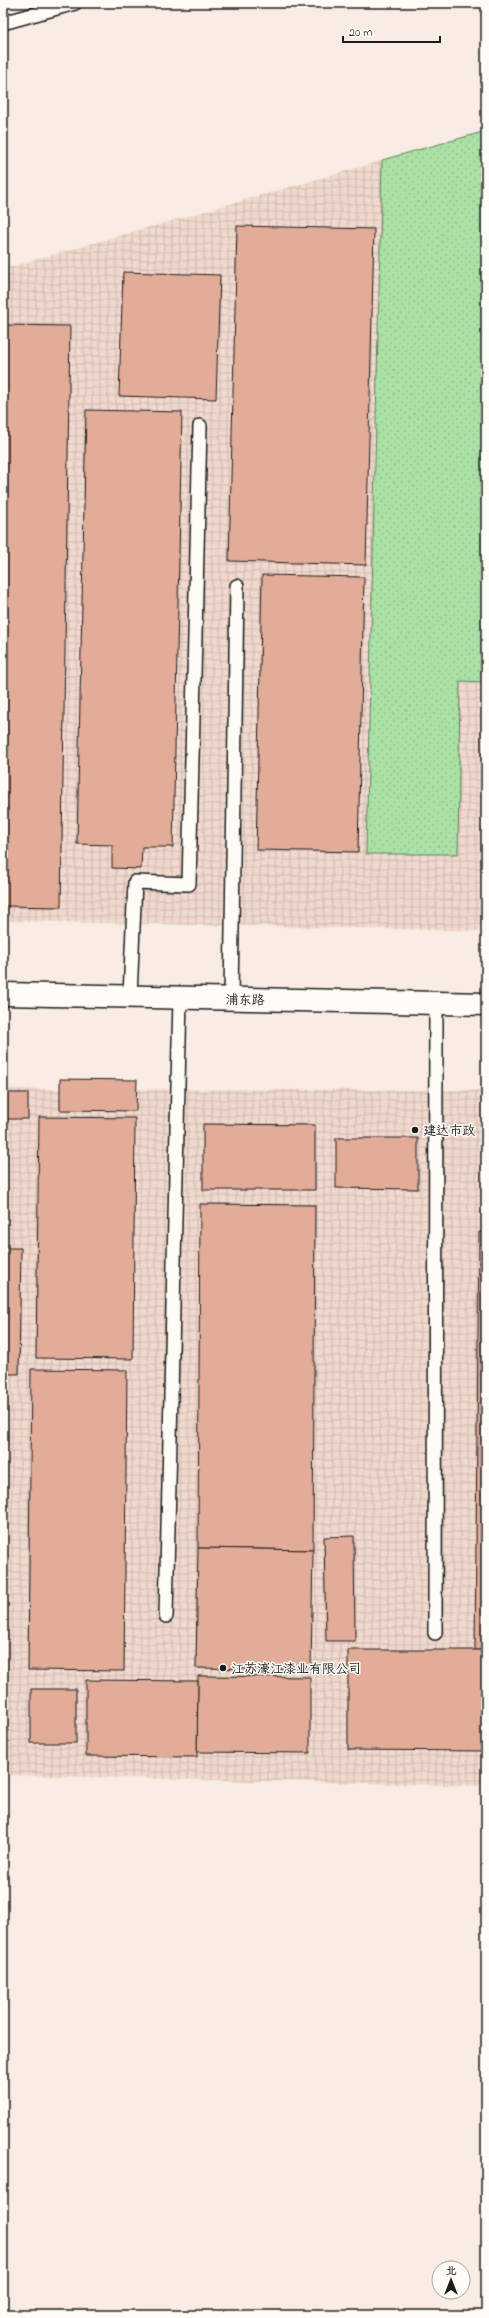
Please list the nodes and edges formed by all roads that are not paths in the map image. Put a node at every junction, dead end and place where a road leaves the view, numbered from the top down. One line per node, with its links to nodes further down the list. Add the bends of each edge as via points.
1 (75, 3): 2 (lane)
2 (3, 23)
3 (200, 426): 6 (lane, via 188,884 134,882)
4 (237, 586): 8 (lane)
5 (3, 994): 6 (street, 浦东路)
6 (130, 996): 7 (street, 浦东路)
7 (180, 997): 8 (street, 浦东路); 11 (lane)
8 (231, 998): 9 (street, 浦东路)
9 (436, 1003): 10 (street, 浦东路); 12 (lane)
10 (486, 1004)
11 (166, 1616)
12 (434, 1633)

